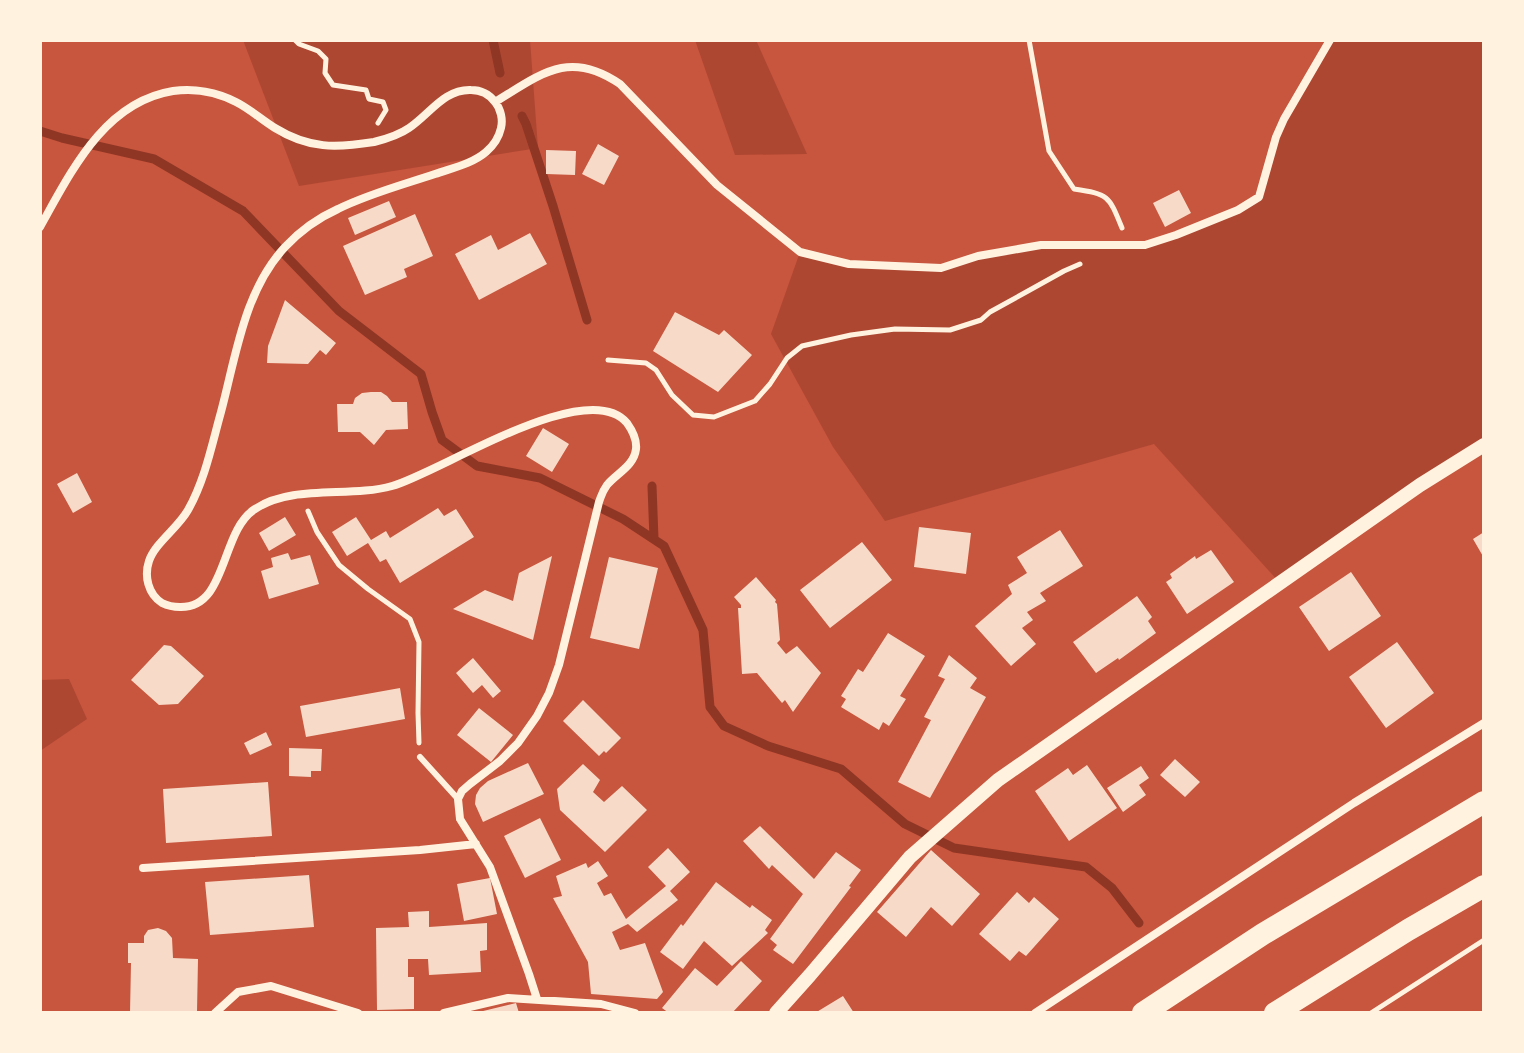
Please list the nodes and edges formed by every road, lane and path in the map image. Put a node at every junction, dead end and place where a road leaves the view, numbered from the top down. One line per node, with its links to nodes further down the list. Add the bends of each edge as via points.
1 (295, 40): 5 (path, via 326,59 325,73 333,85 366,90 369,99 383,102 386,110)
2 (1029, 40): 7 (path, via 1049,151 1074,189 1099,192 1110,200)
3 (1330, 40): 7 (street, via 1284,119 1259,197 1176,235)
4 (495, 102): 6 (street, via 486,92 452,93 395,136 320,145 296,140 232,100 195,90 155,96 129,107 96,137); 8 (street, via 559,68 605,73 717,185 800,252 849,264 941,268 1041,245); 11 (street, via 503,123 487,152 340,207 273,261 248,312 198,489 149,561 153,595 171,606 201,602 249,512 270,501)
5 (378, 123)
6 (40, 227)
7 (1130, 245): 8 (street)
8 (1119, 246): 9 (path, via 981,320 950,330 895,329 802,346 755,401 714,417 693,415 646,363)
9 (608, 360)
10 (1484, 445): 25 (street, via 998,780 922,844)
11 (302, 495): 13 (path, via 317,532 339,565 410,619 419,642); 14 (street, via 406,482 555,416 603,411 630,427 635,454 599,502 549,693 518,743)
12 (1484, 723): 26 (street)
13 (420, 757): 14 (lane)
14 (458, 799): 16 (street, via 460,819)
15 (1484, 802): 27 (highway, via 1263,934)
16 (476, 844): 17 (street); 20 (street, via 490,867)
17 (143, 868)
18 (1484, 886): 28 (highway)
19 (1484, 940): 29 (path)
20 (537, 999): 23 (street, via 508,998); 24 (street, via 601,1004)
21 (215, 1013): 22 (street, via 238,992 271,986)
22 (358, 1013)
23 (444, 1013)
24 (635, 1013)
25 (776, 1013)
26 (1035, 1013)
27 (1143, 1013)
28 (1275, 1013)
29 (1371, 1013)

